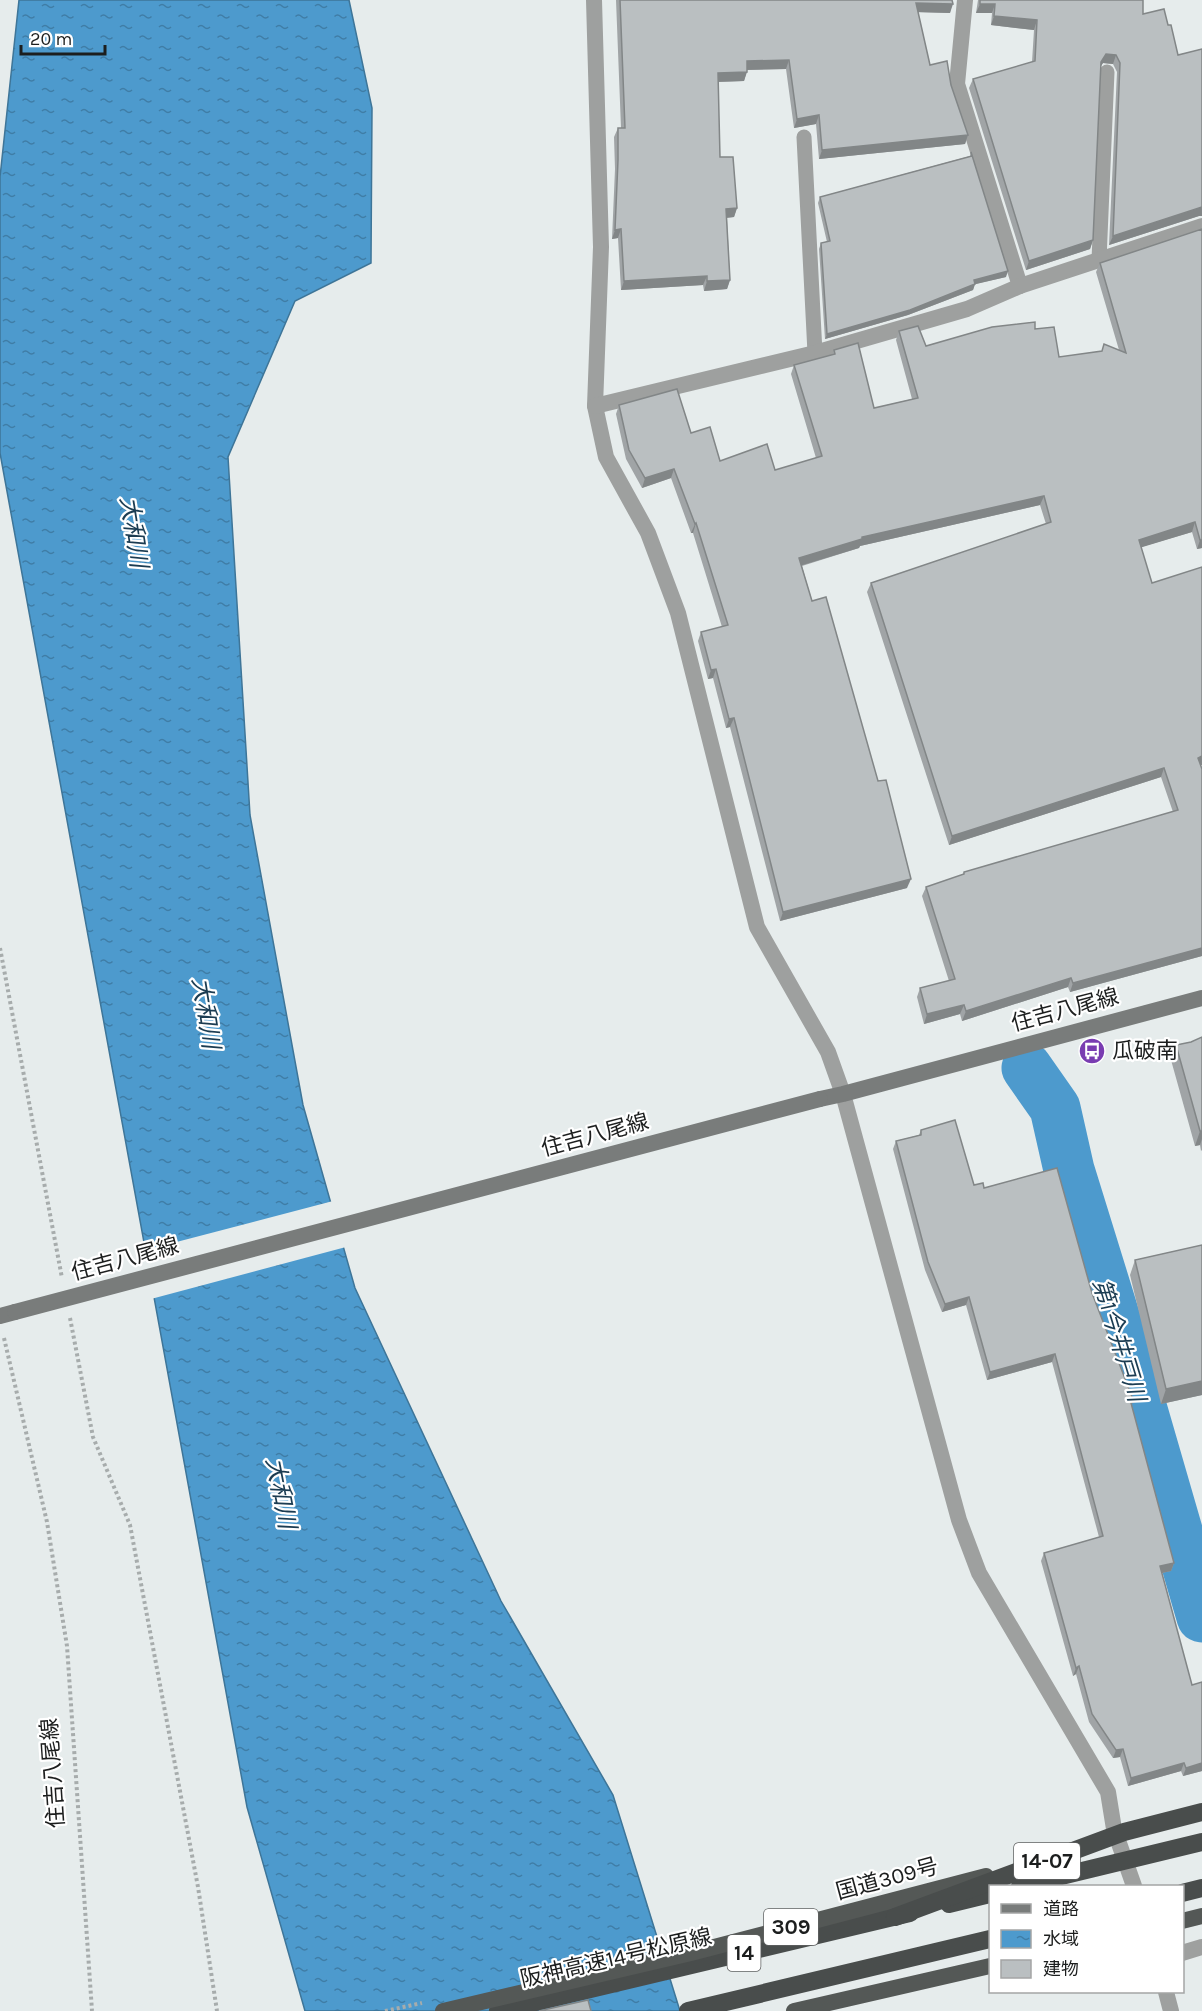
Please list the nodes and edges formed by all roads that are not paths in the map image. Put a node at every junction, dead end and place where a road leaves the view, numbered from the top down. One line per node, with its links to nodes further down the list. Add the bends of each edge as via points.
1 (594, 0): 9 (street, via 601,247)
2 (965, 0): 7 (street, via 957,84)
3 (1107, 72): 6 (lane)
4 (804, 136): 8 (lane)
5 (1202, 226): 6 (street)
6 (1099, 260): 7 (street)
7 (1020, 286): 8 (street, via 967,309)
8 (815, 353): 9 (street)
9 (595, 406): 11 (street, via 606,457 648,533 678,613 757,927 828,1052)
10 (1202, 998): 11 (main road, 住吉八尾線)
11 (843, 1094): 12 (main road, 住吉八尾線, bridge); 16 (street, via 959,1520 979,1573 1108,1792)
12 (8, 1314)
13 (1202, 1806): 16 (street)
14 (1202, 1812): 24 (highway, 14-07, bridge, via 1124,1832)
15 (1202, 1820): 32 (highway, 国道309号 / 309, bridge, via 691,1953)
16 (1114, 1829): 19 (street)
17 (1202, 1842): 18 (highway, bridge)
18 (1028, 1885)
19 (1133, 1885)
20 (1202, 1888): 21 (highway)
21 (1184, 1892)
22 (989, 1894): 24 (highway, 阪神高速14号松原線 / 14, bridge)
23 (1202, 1916): 25 (highway)
24 (895, 1917): 33 (highway, 阪神高速14号松原線 / 14)
25 (1184, 1920)
26 (989, 1939): 34 (highway, 14)
27 (1202, 1947): 28 (street)
28 (1184, 1952)
29 (989, 1966): 35 (highway)
30 (1160, 1993): 36 (street)
31 (1166, 1993): 37 (street)
32 (443, 2011)
33 (498, 2011)
34 (688, 2011)
35 (794, 2011)
36 (1162, 2011)
37 (1171, 2011)

